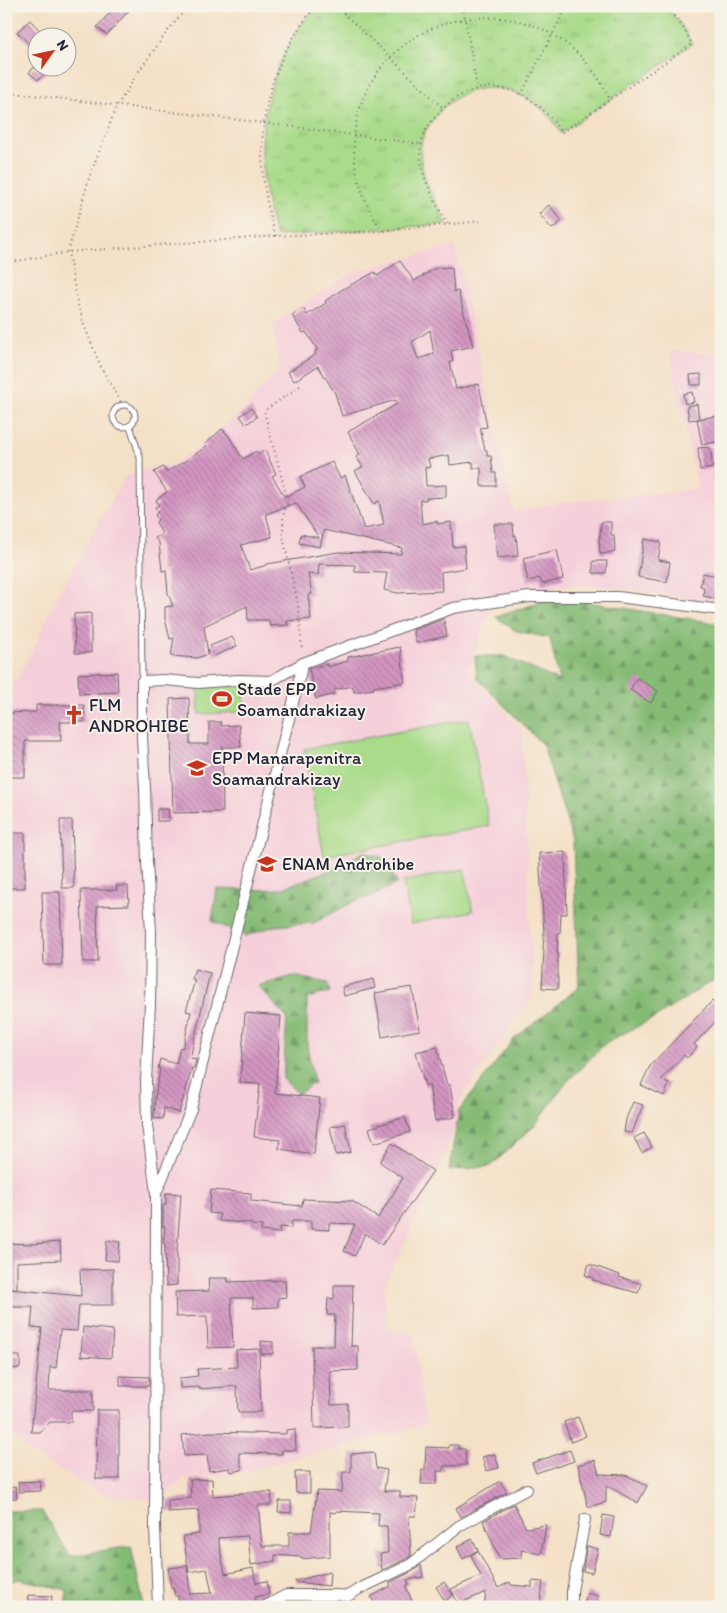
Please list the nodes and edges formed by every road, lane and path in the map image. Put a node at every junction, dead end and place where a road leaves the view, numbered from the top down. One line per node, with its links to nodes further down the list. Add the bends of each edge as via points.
1 (188, 6): 14 (path)
2 (316, 6): 16 (path, via 297,32 278,70)
3 (336, 6): 9 (path)
4 (463, 6): 7 (path)
5 (567, 6): 8 (path)
6 (666, 6): 13 (path, via 692,44)
7 (465, 20): 8 (path, via 506,19); 9 (path, via 428,30); 10 (path)
8 (552, 34): 12 (path); 13 (path, via 590,65)
9 (389, 59): 15 (path); 17 (path, via 367,91)
10 (477, 88): 12 (path, via 500,88); 15 (path)
11 (6, 92): 14 (path)
12 (521, 95): 13 (path, via 540,107 560,134)
13 (610, 100)
14 (117, 106): 16 (path); 23 (path, via 90,175)
15 (443, 108): 18 (path, via 429,125)
16 (264, 123): 17 (path); 22 (path, via 262,174)
17 (354, 135): 18 (path); 21 (path, via 354,163 361,192)
18 (421, 144): 20 (path, via 421,164)
19 (480, 221): 20 (path)
20 (447, 224): 21 (path)
21 (383, 231): 22 (path)
22 (276, 236): 23 (path)
23 (68, 252): 24 (path); 26 (path, via 84,325 100,367)
24 (6, 263)
25 (300, 386): 29 (path, via 264,411 288,502 283,516 283,536 298,604)
26 (123, 406): 27 (lane, via 134,411 135,419); 27 (lane, via 116,410 115,422 122,427)
27 (130, 426): 30 (lane, via 140,457)
28 (721, 610): 29 (street, via 618,596 529,598 453,608)
29 (303, 663): 30 (street, via 271,681); 31 (street, via 191,1109)
30 (142, 682): 31 (street, via 151,932 147,1125)
31 (156, 1192): 34 (street, via 155,1526)
32 (527, 1489): 35 (street, via 459,1526 410,1565 348,1596 286,1596)
33 (586, 1519): 36 (street, via 572,1591)
34 (158, 1607)
35 (264, 1607)
36 (572, 1607)

